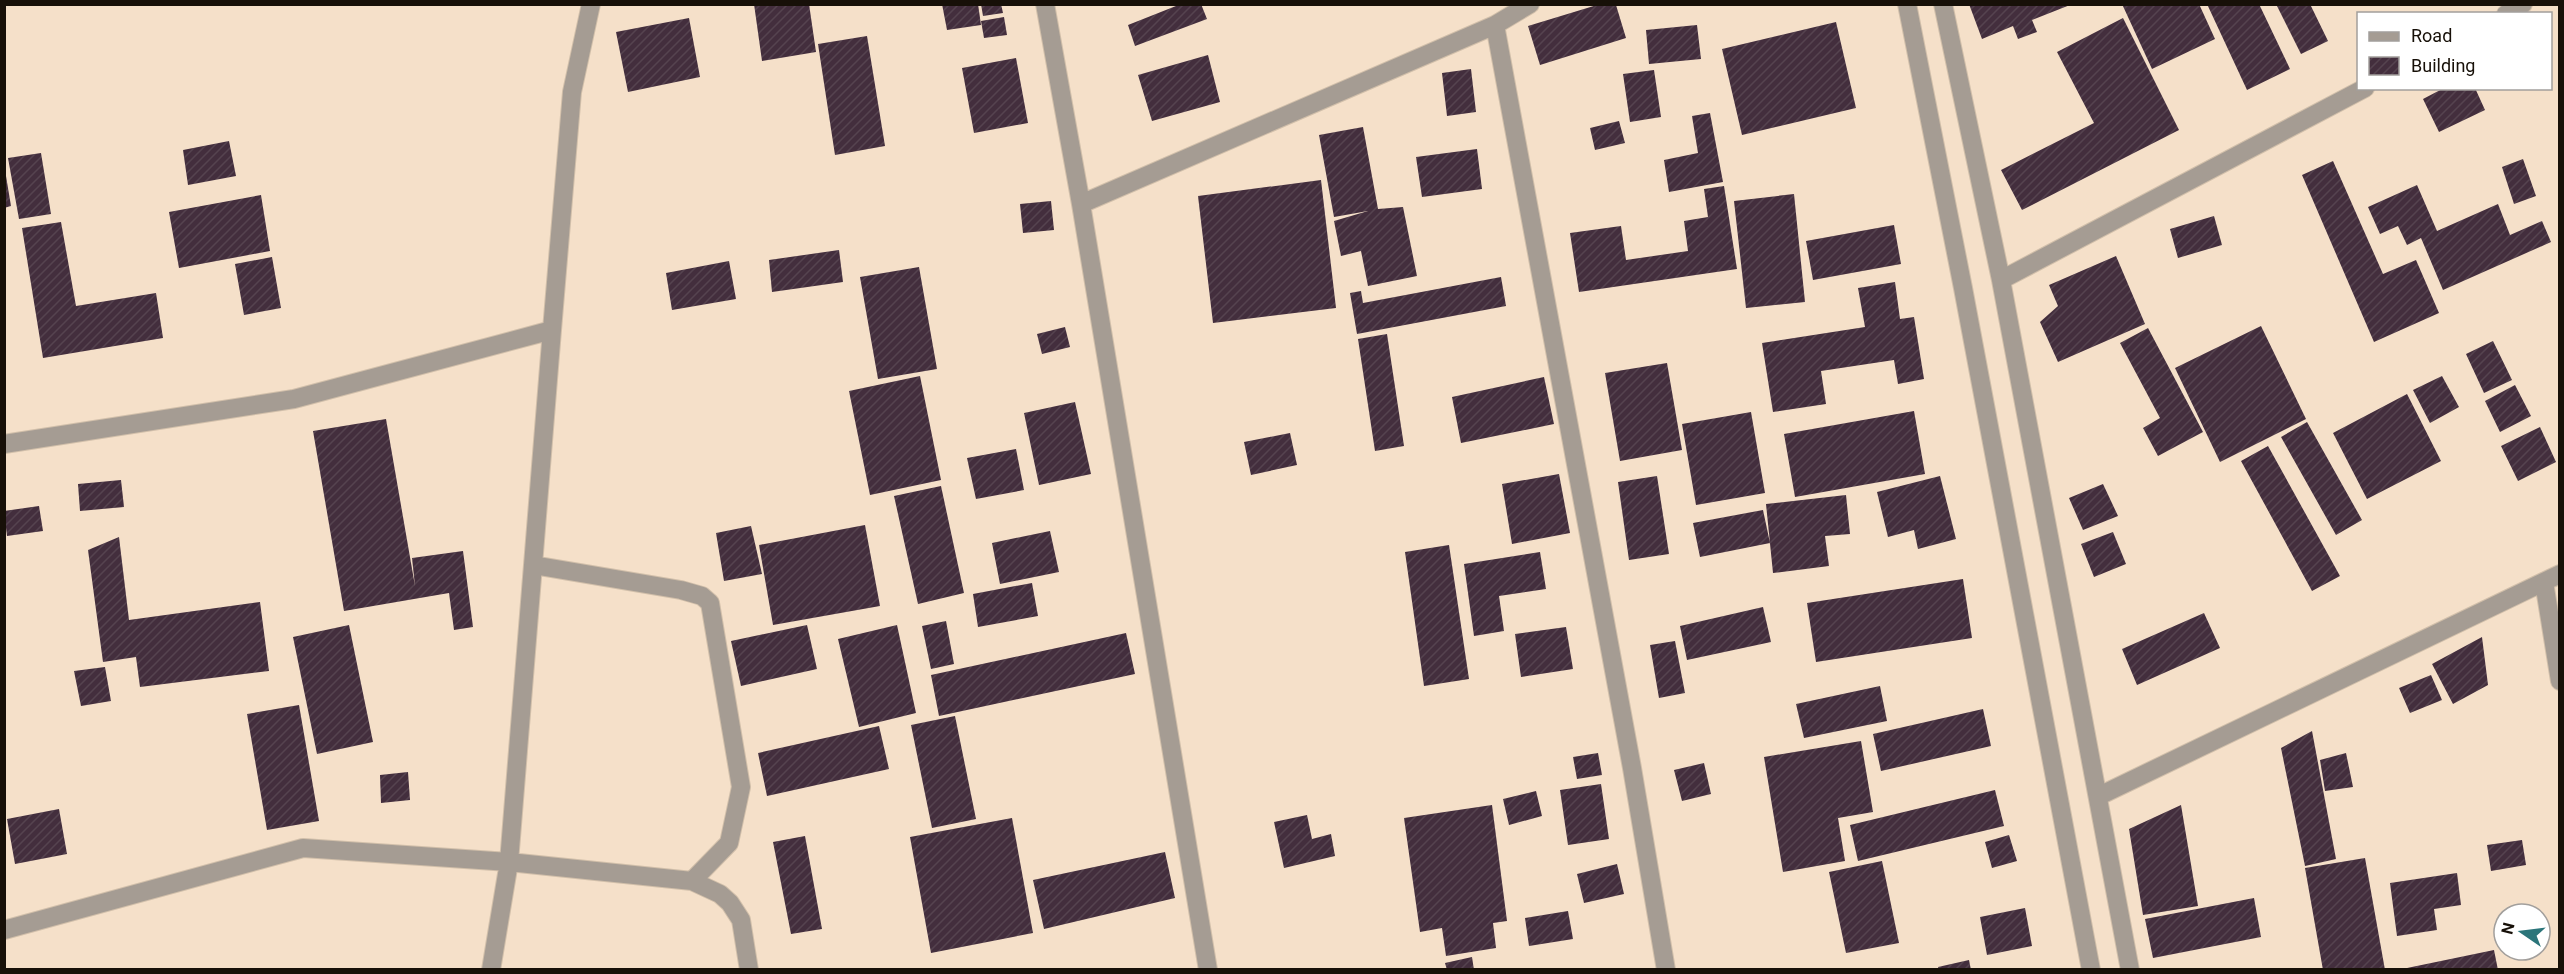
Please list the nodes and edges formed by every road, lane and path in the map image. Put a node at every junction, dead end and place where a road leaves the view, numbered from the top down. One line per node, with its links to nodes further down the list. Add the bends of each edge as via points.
1 (591, 4): 12 (street, via 572,92)
2 (1046, 4): 10 (street)
3 (1530, 4): 8 (street)
4 (1907, 4): 25 (street)
5 (1943, 4): 11 (street)
6 (2523, 4): 7 (street)
7 (2509, 12)
8 (1495, 25): 10 (street); 24 (street)
9 (2361, 90): 11 (street)
10 (1082, 204): 23 (street)
11 (2001, 280): 17 (street)
12 (552, 330): 13 (street, via 294,399); 14 (street)
13 (4, 444)
14 (533, 565): 18 (street); 19 (street, via 681,590 702,596 710,603 741,787 729,843)
15 (2552, 578): 16 (street); 17 (street)
16 (2559, 681)
17 (2099, 795): 26 (street)
18 (509, 862): 19 (street); 20 (street, via 303,848); 21 (street)
19 (692, 881): 22 (street, via 730,903 741,920)
20 (4, 930)
21 (491, 969)
22 (749, 969)
23 (1208, 969)
24 (1666, 969)
25 (2091, 969)
26 (2130, 969)

